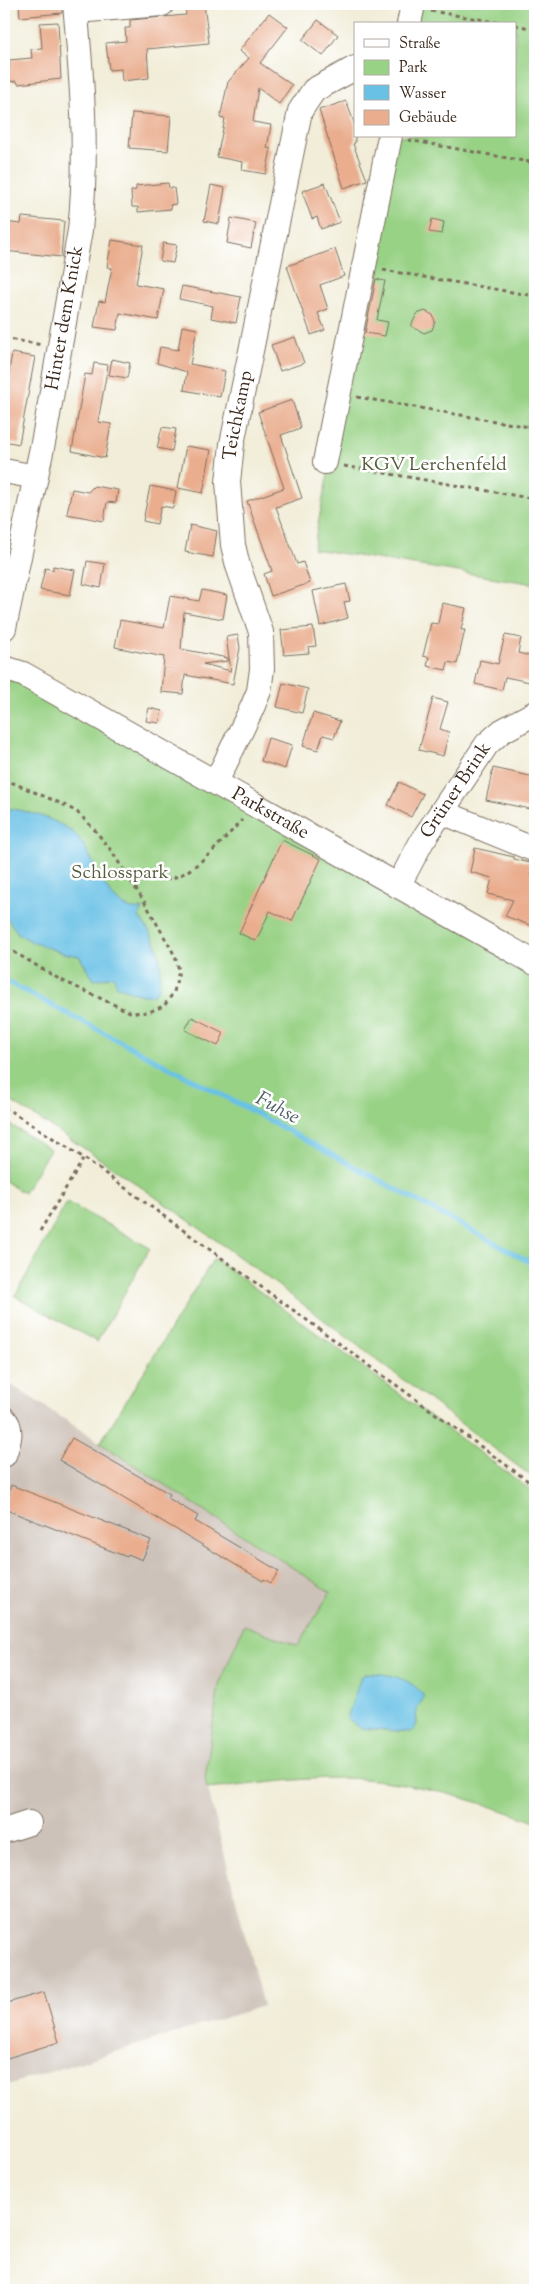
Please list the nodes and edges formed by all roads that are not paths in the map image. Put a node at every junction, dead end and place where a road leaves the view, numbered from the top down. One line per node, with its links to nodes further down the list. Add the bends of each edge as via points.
1 (162, 4): 2 (street)
2 (75, 8): 7 (street, Hinter dem Knick, via 84,112 83,197 80,230)
3 (354, 69): 11 (street, Teichkamp, via 314,90 300,111 234,434 228,482 231,530 238,566 261,632 262,670 259,691)
4 (390, 138): 5 (street)
5 (325, 462)
6 (4, 470): 7 (street)
7 (36, 477): 8 (street, Hinter dem Knick)
8 (4, 628)
9 (4, 668): 11 (street, Parkstraße, via 23,674)
10 (535, 713): 12 (street, Grüner Brink, via 502,731 487,744)
11 (216, 782): 14 (street, Parkstraße)
12 (442, 812): 13 (street); 14 (street, Grüner Brink)
13 (535, 850)
14 (398, 886): 15 (street, Parkstraße)
15 (535, 963)
16 (4, 1419): 17 (street, via 10,1429)
17 (4, 1455)
18 (29, 1823): 19 (street)
19 (4, 1831)

